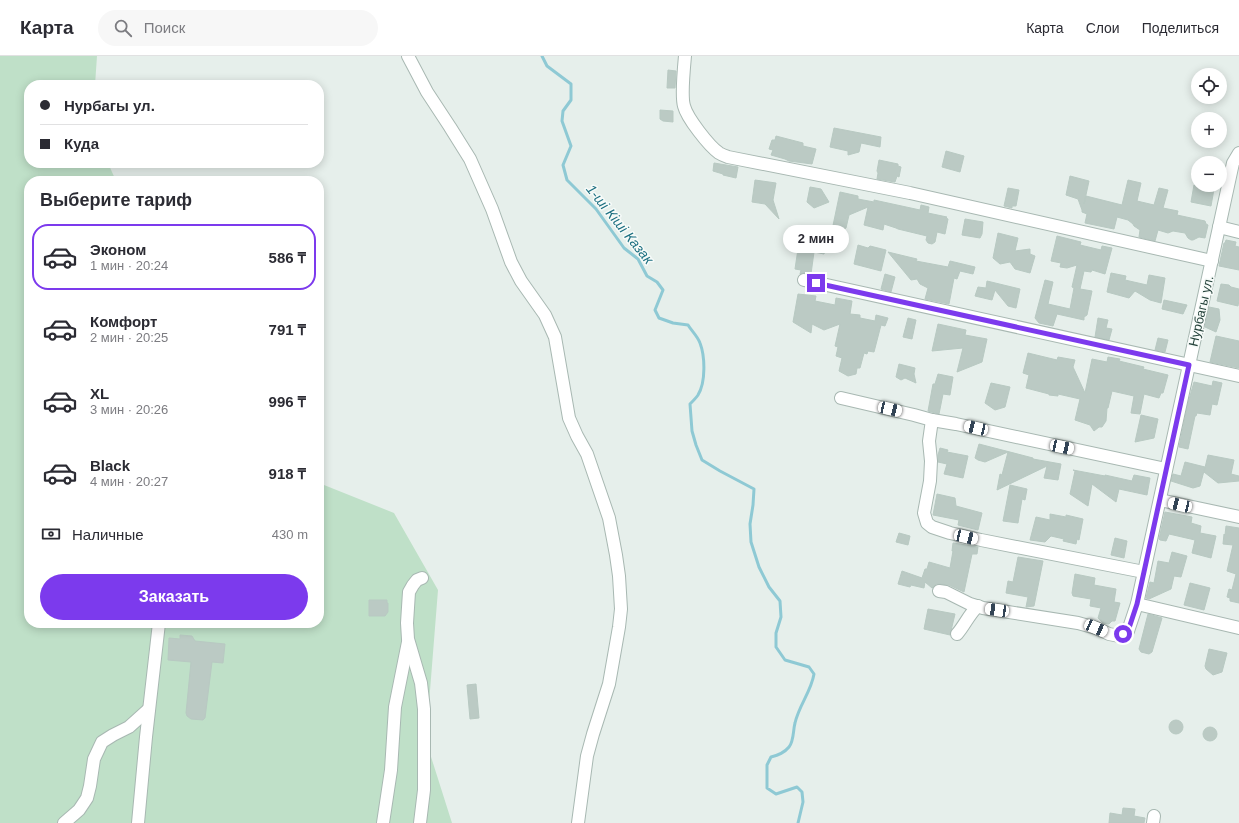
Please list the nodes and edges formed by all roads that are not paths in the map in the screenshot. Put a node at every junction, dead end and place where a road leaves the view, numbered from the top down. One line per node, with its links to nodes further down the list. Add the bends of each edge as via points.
1 (408, 56): 29 (street, via 426,92 470,159 511,262 545,315 555,337 569,418 587,454 609,518 619,576 620,615 610,684 587,756)
2 (685, 56): 6 (street, via 683,106 707,141 719,153 728,157 918,195)
3 (1238, 153): 4 (street, Нурбагы ул., via 1233,163)
4 (1219, 227): 5 (street); 6 (street, Нурбагы ул.)
5 (1239, 232)
6 (1212, 261): 8 (street, Нурбагы ул.)
7 (804, 280): 8 (street)
8 (1189, 365): 9 (street); 12 (street, Нурбагы ул.)
9 (1239, 376)
10 (841, 398): 11 (street)
11 (932, 420): 12 (street); 15 (street, via 929,441 930,481 924,513 927,523 932,527 950,534)
12 (1166, 469): 13 (street, Нурбагы ул.)
13 (1160, 500): 14 (street); 15 (street, Нурбагы ул.)
14 (1239, 517)
15 (1144, 572): 18 (street, Нурбагы ул.)
16 (422, 578): 23 (street, via 412,585 409,592)
17 (939, 591): 19 (street)
18 (1137, 604): 19 (street, Нурбагы ул., via 1126,632 1119,636 1078,623); 21 (street)
19 (978, 606): 22 (street)
20 (159, 628): 24 (street)
21 (1239, 628)
22 (957, 634)
23 (408, 639): 27 (street, via 395,707); 28 (street, via 421,683 424,709 424,790)
24 (149, 709): 25 (street, via 129,727 102,742 94,759 87,798 79,810); 26 (street)
25 (64, 823)
26 (138, 823)
27 (384, 823)
28 (420, 823)
29 (578, 823)

